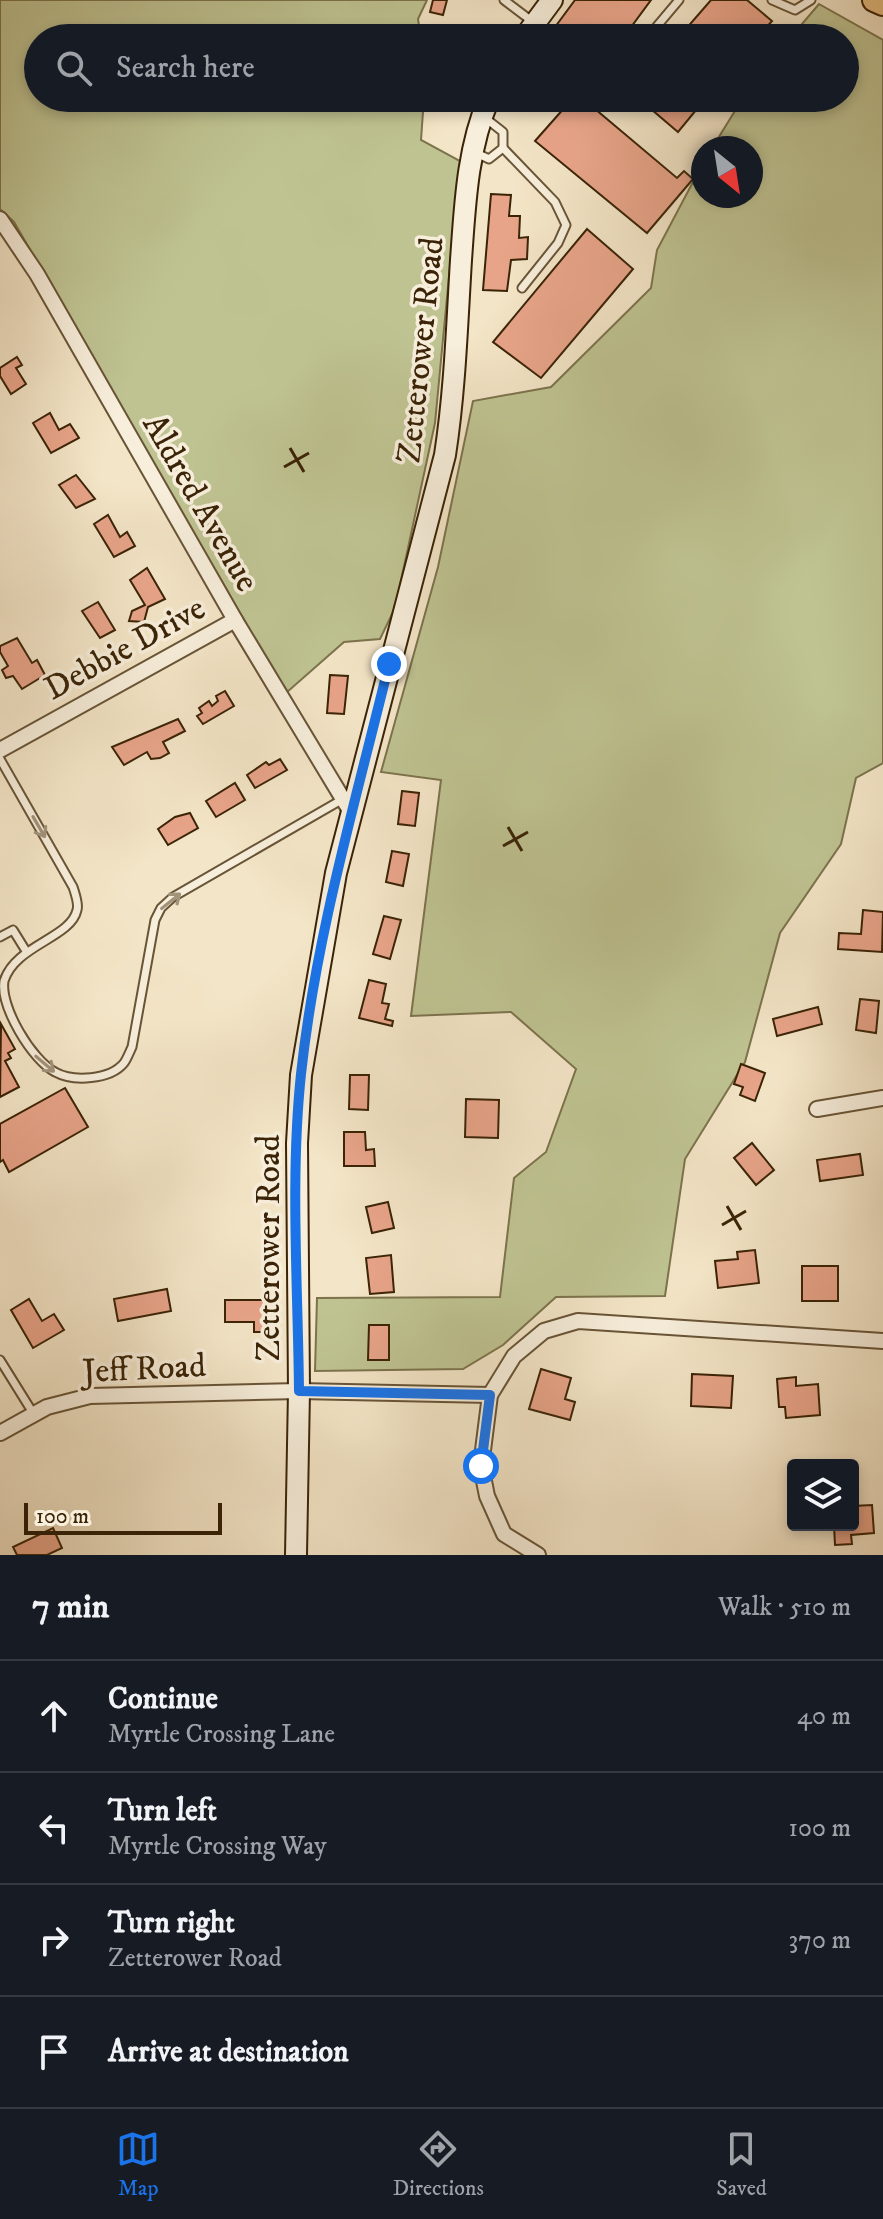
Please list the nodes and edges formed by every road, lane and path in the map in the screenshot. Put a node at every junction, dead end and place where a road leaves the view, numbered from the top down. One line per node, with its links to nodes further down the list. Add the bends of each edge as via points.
1 (504, 0): 7 (lane)
2 (552, 0): 10 (street)
3 (679, 0): 11 (lane)
4 (772, 0): 5 (lane, via 795,10)
5 (811, 0)
6 (874, 0): 8 (main road)
7 (515, 4): 9 (lane)
8 (883, 4)
9 (526, 24)
10 (535, 24)
11 (659, 24)
12 (485, 112): 15 (street, Zetterower Road)
13 (489, 112): 14 (lane, via 503,132)
14 (503, 148): 15 (lane, via 489,159); 17 (lane, via 555,202 566,225)
15 (473, 151): 21 (street, Zetterower Road, via 466,182 445,455)
16 (0, 219): 18 (street, Aldred Avenue, via 37,274)
17 (522, 288)
18 (235, 620): 19 (street, Debbie Drive); 21 (street, Aldred Avenue)
19 (0, 750)
20 (0, 759): 23 (lane, one-way to 23, via 73,887 78,909 72,922)
21 (347, 806): 23 (lane, one-way to 21, via 3,983 7,1012 37,1059 57,1074 100,1077 124,1064 132,1047 161,908); 28 (street, Zetterower Road, via 301,1075)
22 (0, 937): 23 (lane, via 13,930)
23 (26, 951)
24 (883, 1098): 25 (street)
25 (817, 1109)
26 (883, 1341): 29 (street, via 578,1321 544,1331 514,1356)
27 (0, 1360): 30 (lane)
28 (299, 1391): 29 (street, Jeff Road); 30 (street, Jeff Road, via 90,1396); 32 (street, Zetterower Road)
29 (490, 1395): 33 (street, via 481,1466 487,1496 504,1534)
30 (33, 1413): 31 (street, Jeff Road)
31 (0, 1433)
32 (296, 1555)
33 (538, 1555)

